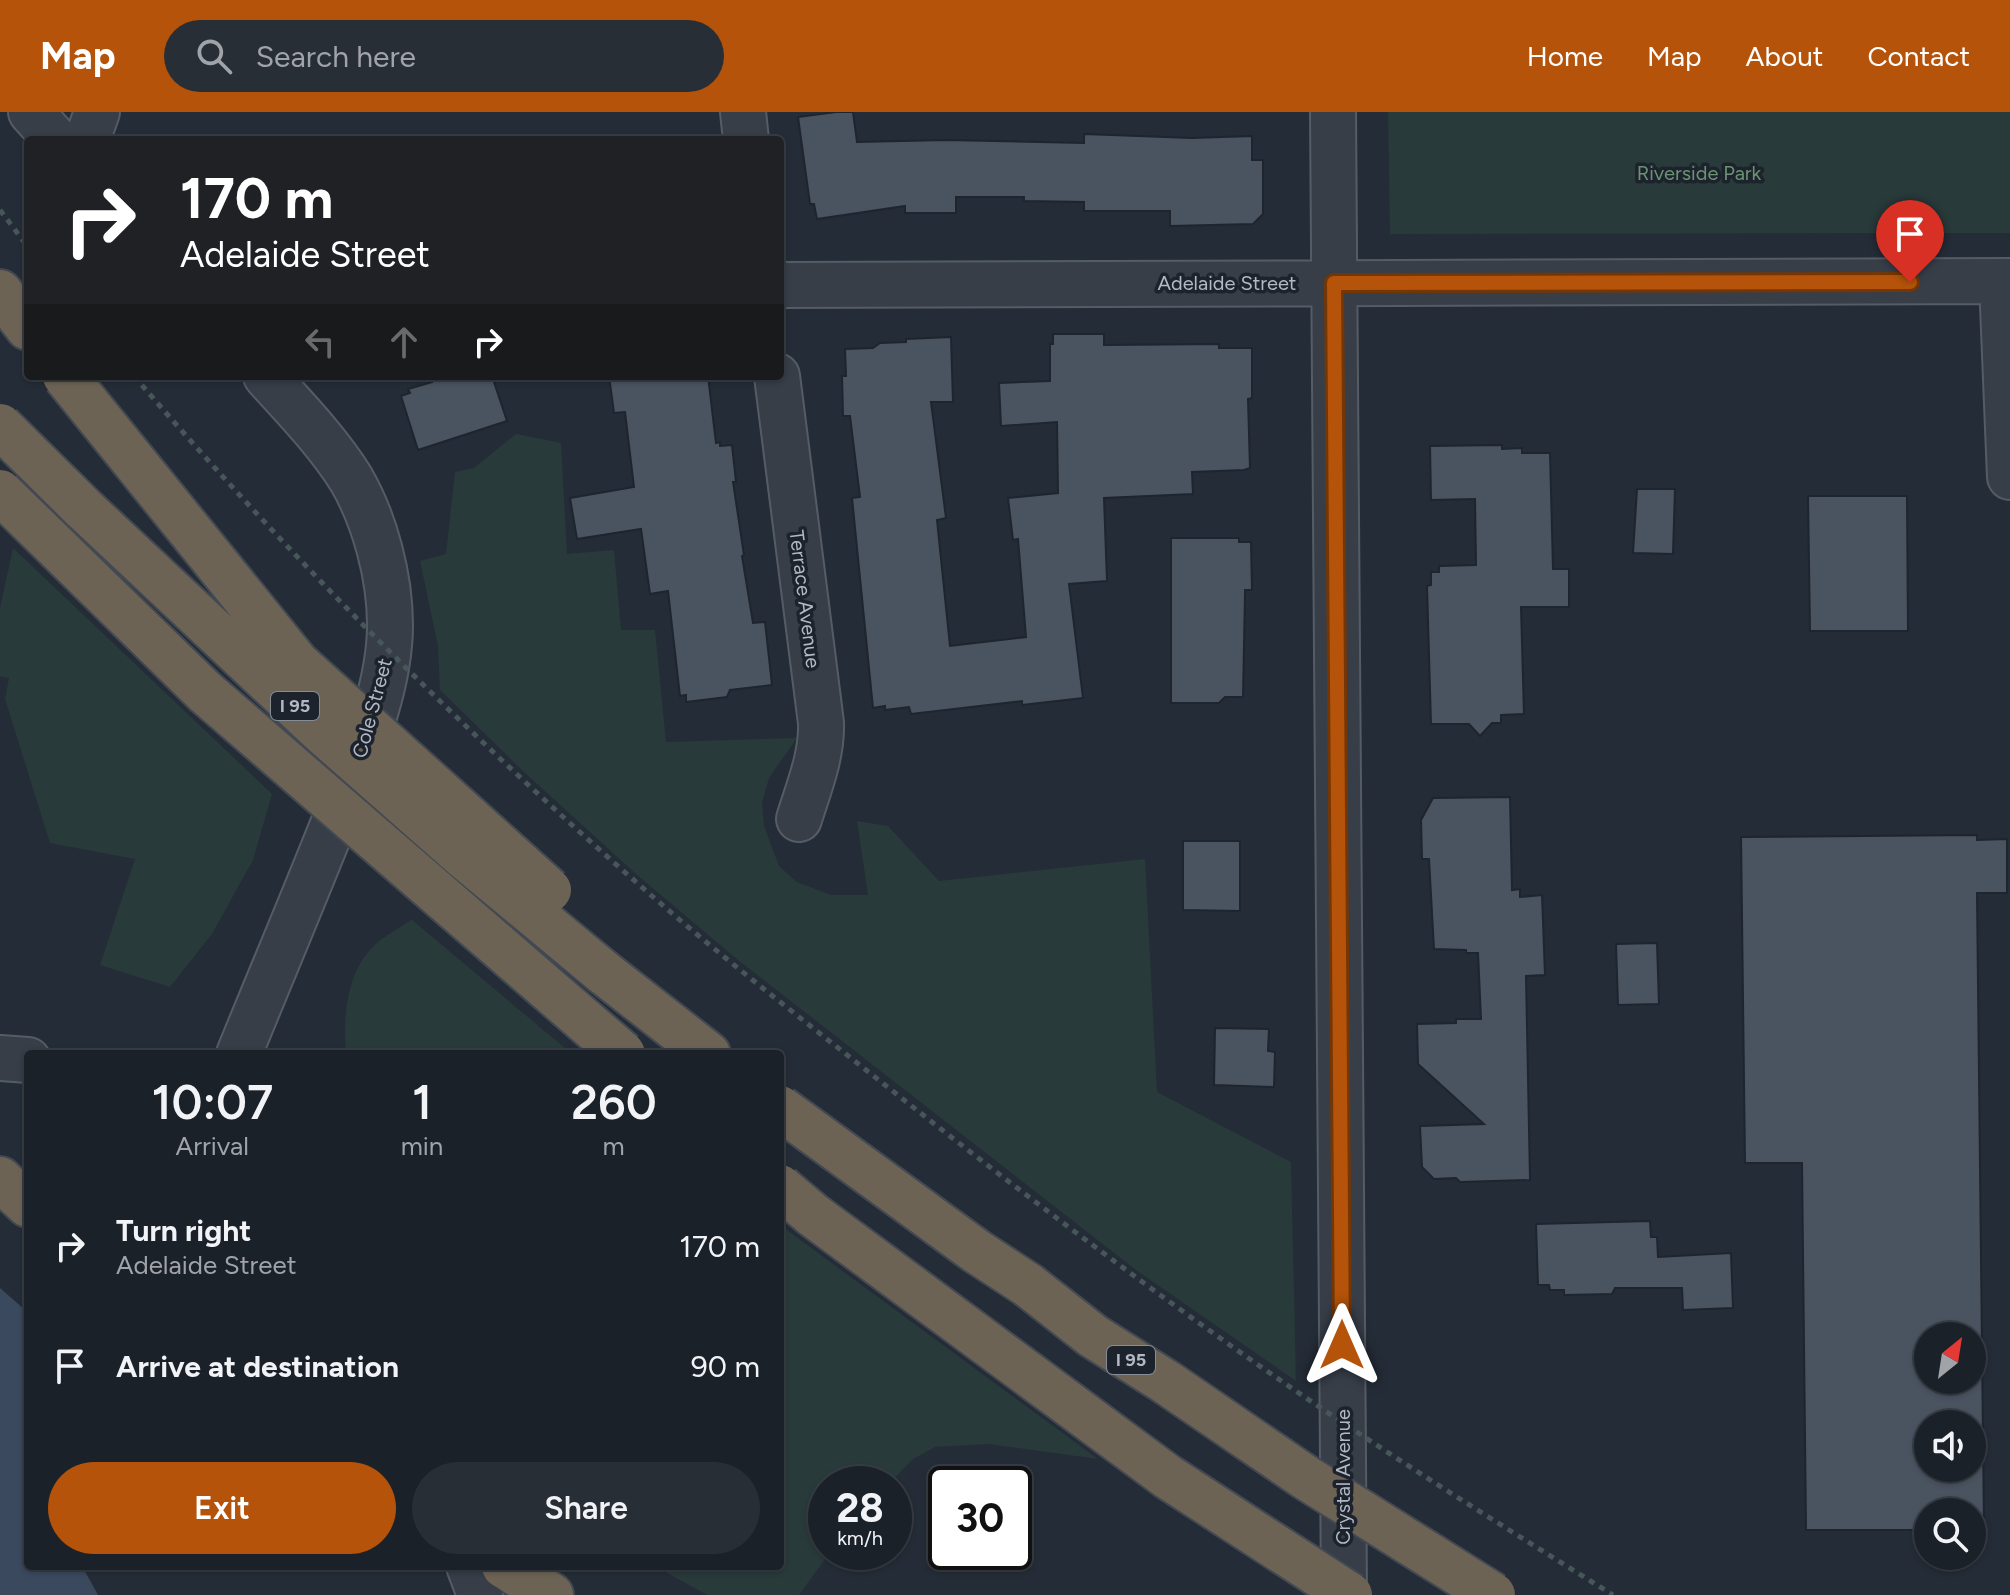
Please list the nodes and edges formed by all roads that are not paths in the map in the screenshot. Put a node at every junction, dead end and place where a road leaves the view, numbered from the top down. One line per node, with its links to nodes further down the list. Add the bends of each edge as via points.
1 (31, 112): 5 (street)
2 (97, 112): 6 (street)
3 (743, 112): 7 (street)
4 (1333, 112): 9 (street, Crystal Avenue)
5 (52, 136)
6 (88, 136)
7 (746, 136)
8 (2006, 281): 9 (street, Adelaide Street); 17 (street)
9 (1334, 283): 10 (street, Adelaide Street); 34 (street, Crystal Avenue)
10 (784, 285)
11 (0, 292): 12 (highway)
12 (24, 323)
13 (68, 380): 20 (highway, bridge, via 297,663 554,894)
14 (270, 380): 21 (street, Cole Street, via 351,479 379,553 390,628 364,743)
15 (778, 380): 19 (street, Terrace Avenue, via 821,723 817,760)
16 (0, 426): 20 (highway, I 95, bridge, via 320,730)
17 (2010, 477)
18 (0, 492): 22 (highway, bridge, via 205,692)
19 (799, 819)
20 (603, 972): 23 (highway, I 95)
21 (241, 1050)
22 (618, 1050)
23 (703, 1050)
24 (0, 1058): 25 (street)
25 (24, 1060)
26 (784, 1111): 35 (highway, I 95, bridge, via 1093,1336)
27 (0, 1179): 29 (highway)
28 (784, 1190): 34 (highway, bridge, via 1168,1477)
29 (24, 1201)
30 (471, 1570): 32 (street)
31 (510, 1570): 33 (highway)
32 (480, 1595)
33 (551, 1595)
34 (1347, 1595)
35 (1493, 1595)

